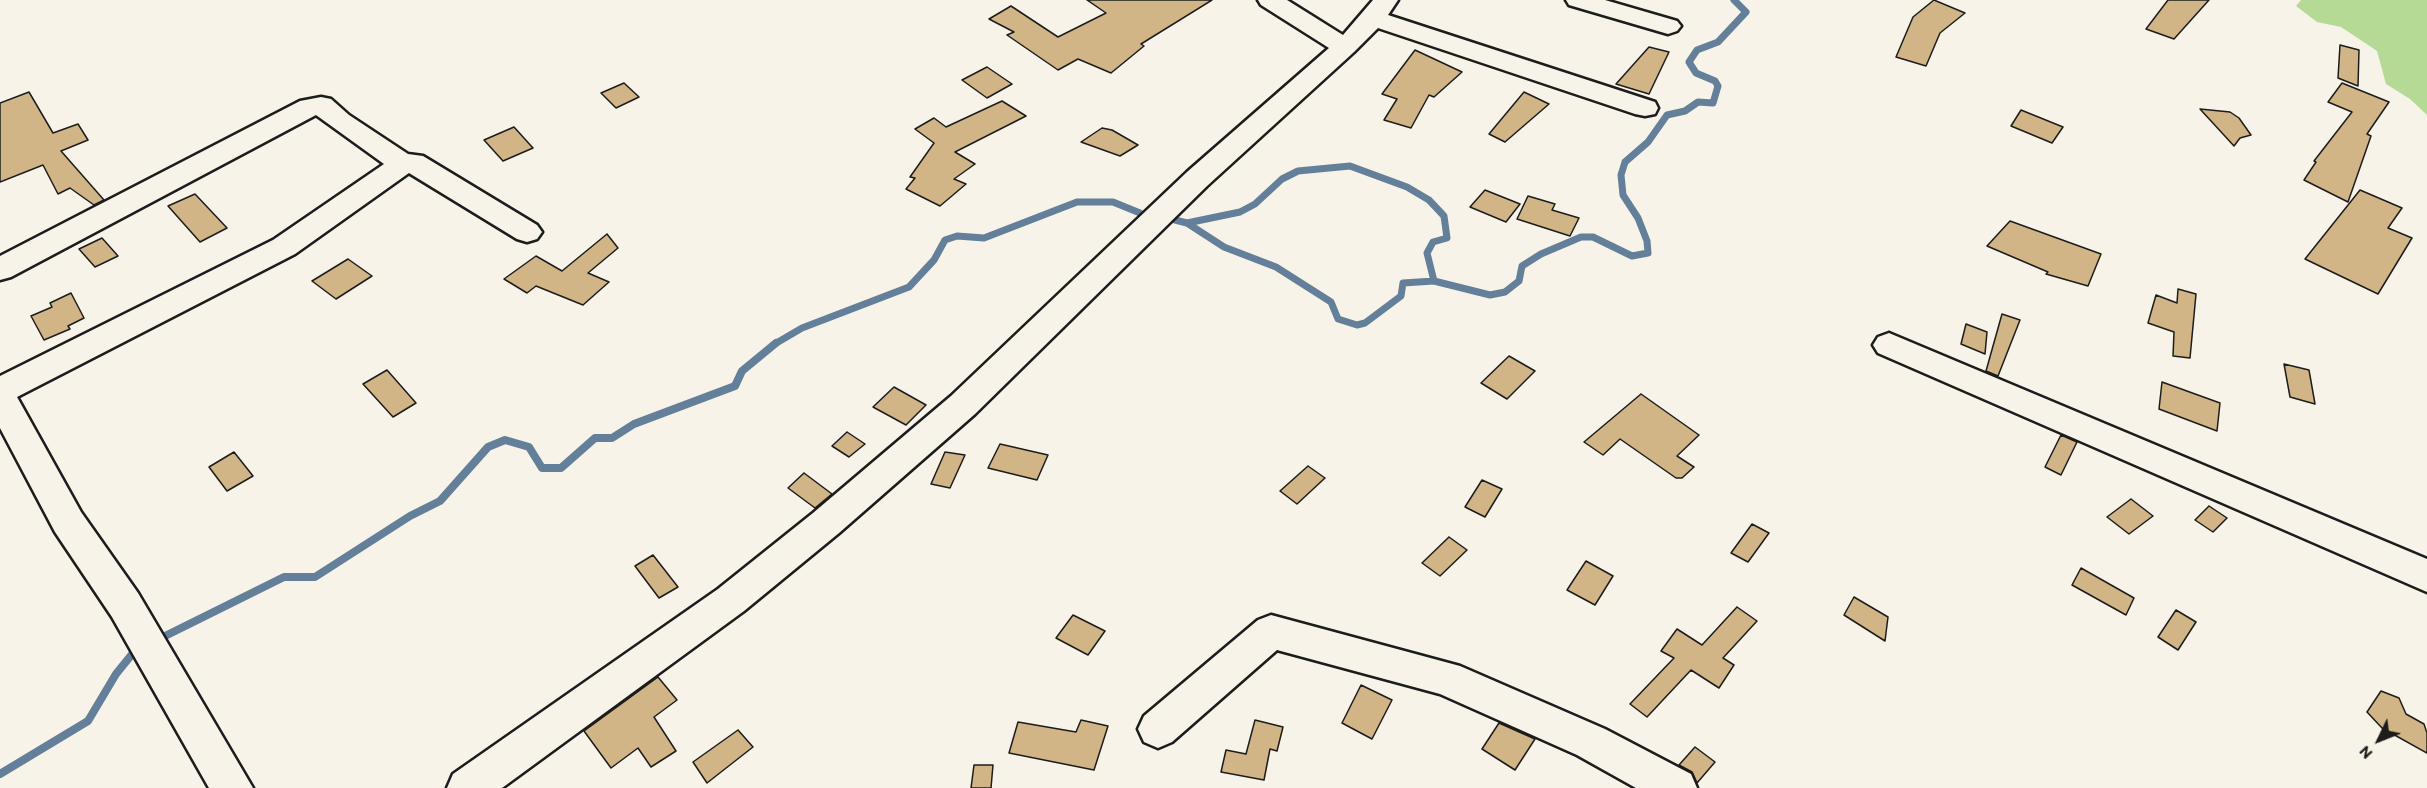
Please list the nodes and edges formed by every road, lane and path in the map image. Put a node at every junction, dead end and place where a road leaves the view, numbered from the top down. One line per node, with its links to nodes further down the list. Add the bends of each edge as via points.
1 (1270, 0): 5 (street)
2 (1578, 0): 4 (street)
3 (1379, 9): 5 (street); 6 (street)
4 (1668, 26)
5 (1345, 46): 16 (street, via 1197,179 963,405 835,516 731,600)
6 (1645, 108)
7 (403, 164): 8 (street, via 413,163); 9 (street, via 321,105 309,107); 11 (street, via 284,247)
8 (527, 232)
9 (0, 268)
10 (1889, 345): 13 (street)
11 (0, 391)
12 (0, 397): 15 (street, via 68,522 125,605)
13 (2427, 576)
14 (1158, 729): 17 (street, via 1271,632 1446,678 1591,742)
15 (232, 788)
16 (468, 788)
17 (1676, 788)

